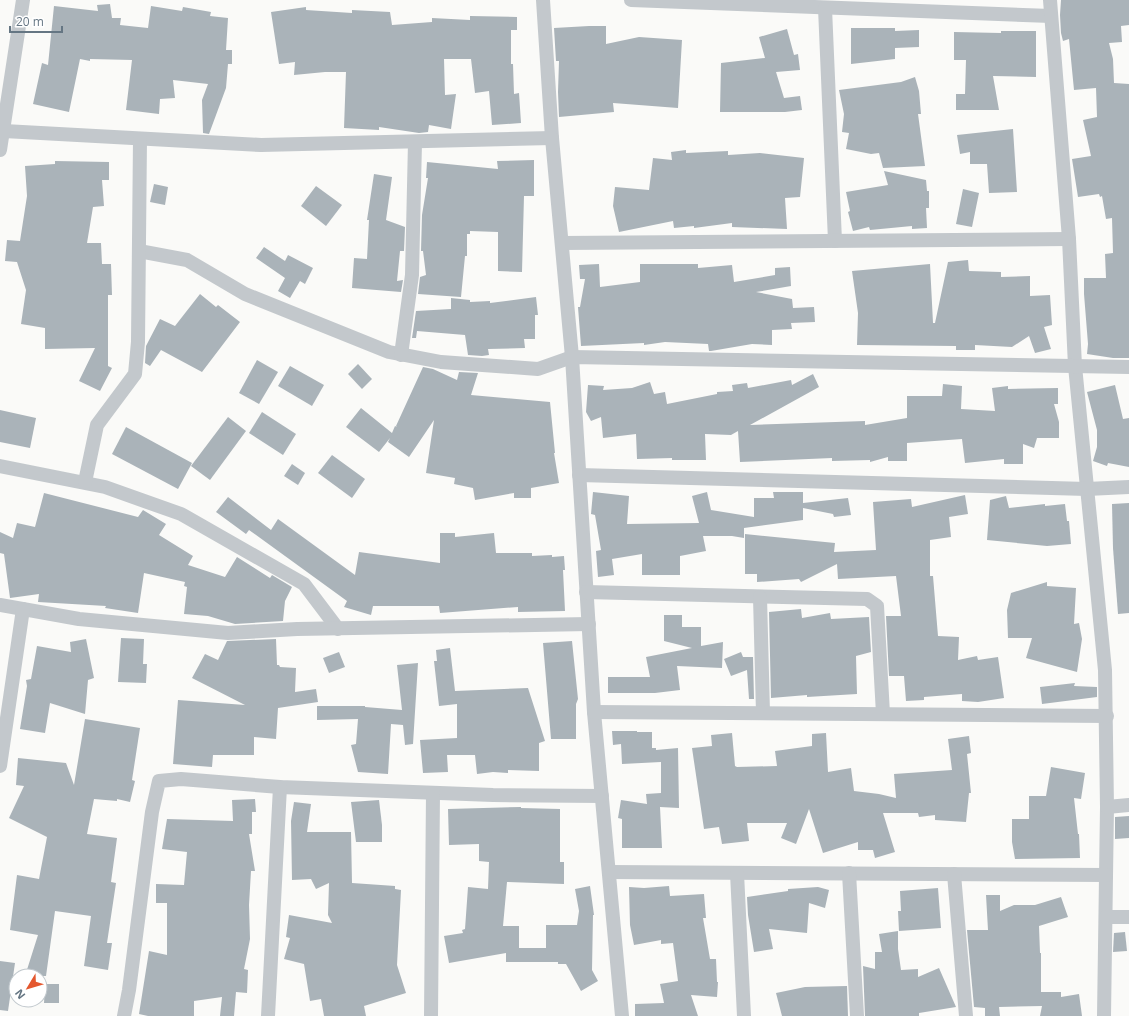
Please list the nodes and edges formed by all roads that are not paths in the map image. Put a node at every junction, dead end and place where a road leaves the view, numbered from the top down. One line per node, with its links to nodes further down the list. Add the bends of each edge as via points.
1 (23, 0): 8 (street)
2 (542, 0): 9 (street)
3 (631, 0): 4 (street)
4 (649, 0): 6 (street)
5 (1050, 0): 7 (street)
6 (825, 8): 7 (street); 14 (street)
7 (1051, 16): 13 (street)
8 (4, 131): 10 (street); 12 (street)
9 (552, 138): 11 (street); 15 (street)
10 (140, 139): 11 (street, via 261,145); 16 (street)
11 (415, 142): 17 (street, via 412,275)
12 (0, 150)
13 (1069, 239): 14 (street); 19 (street)
14 (835, 241): 15 (street)
15 (562, 244): 18 (street)
16 (139, 251): 17 (street, via 187,260 245,294); 23 (street, via 135,374 97,425)
17 (401, 355): 18 (street, via 441,362 538,369)
18 (572, 358): 19 (street); 22 (street)
19 (1075, 366): 20 (street); 25 (street)
20 (1129, 366)
21 (0, 466): 23 (street)
22 (579, 475): 25 (street); 26 (street)
23 (85, 482): 31 (street, via 181,514 304,584)
24 (1129, 487): 25 (street)
25 (1087, 489): 35 (street, via 1106,670)
26 (586, 592): 27 (street); 30 (street)
27 (760, 597): 33 (street); 34 (street, via 867,599 877,606)
28 (0, 605): 29 (street)
29 (23, 609): 31 (street, via 79,619 228,633); 36 (street)
30 (589, 624): 31 (street); 32 (street)
31 (338, 629)
32 (594, 712): 33 (street); 39 (street)
33 (763, 713): 34 (street)
34 (883, 714): 35 (street)
35 (1107, 716): 41 (street)
36 (0, 766)
37 (280, 787): 38 (street); 49 (street, via 181,779 159,781 152,812); 50 (street)
38 (433, 793): 39 (street); 51 (street)
39 (602, 796): 42 (street)
40 (1129, 804): 41 (street)
41 (1107, 807): 46 (street)
42 (609, 872): 43 (street); 52 (street)
43 (737, 872): 44 (street); 53 (street)
44 (849, 873): 45 (street); 54 (street)
45 (954, 874): 46 (street); 55 (street)
46 (1106, 875): 47 (street)
47 (1106, 917): 48 (street); 56 (street)
48 (1129, 917)
49 (124, 1016)
50 (268, 1016)
51 (431, 1016)
52 (622, 1016)
53 (744, 1016)
54 (857, 1016)
55 (966, 1016)
56 (1104, 1016)

